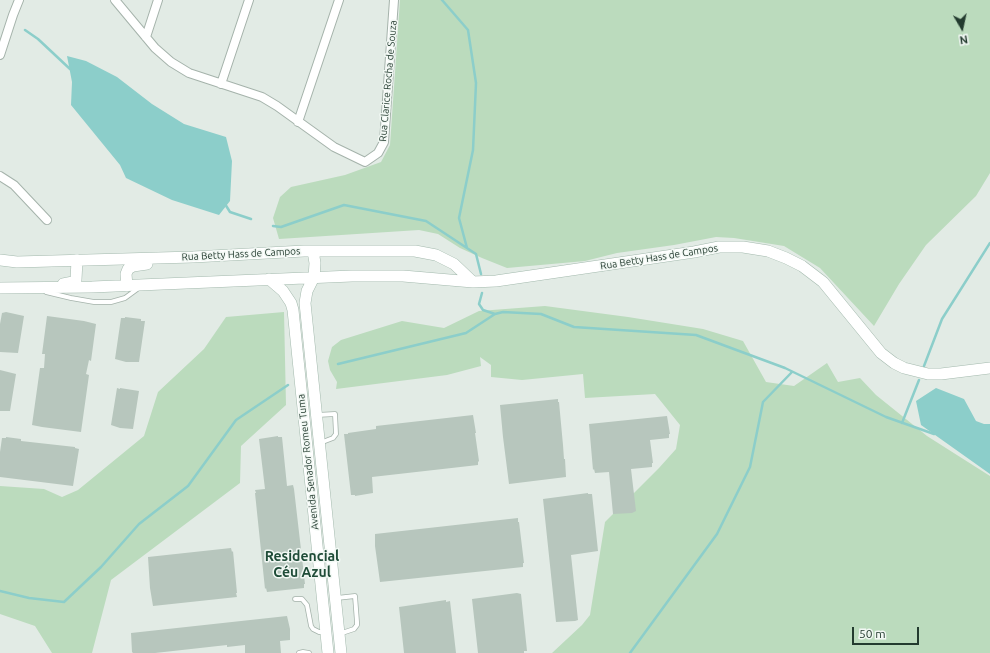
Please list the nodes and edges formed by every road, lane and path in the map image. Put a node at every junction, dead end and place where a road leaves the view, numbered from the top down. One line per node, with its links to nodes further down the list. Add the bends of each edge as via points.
1 (19, 0): 8 (street)
2 (115, 0): 7 (street, Rua Clarice Rocha de Souza)
3 (158, 0): 7 (street)
4 (249, 0): 9 (street)
5 (339, 0): 10 (street)
6 (394, 0): 10 (street, Rua Clarice Rocha de Souza, via 384,142 378,153 365,162 334,146)
7 (146, 37): 9 (street, Rua Clarice Rocha de Souza, via 171,62 189,73)
8 (0, 55)
9 (221, 84): 10 (street, Rua Clarice Rocha de Souza, via 262,97)
10 (298, 122)
11 (0, 176): 12 (street, via 14,185)
12 (47, 220)
13 (313, 251): 14 (street, Rua Betty Hass de Campos); 17 (street); 19 (street, Rua Betty Hass de Campos, via 415,251 436,255 454,264)
14 (193, 257): 16 (street, Rua Betty Hass de Campos); 21 (street, via 133,266 126,274)
15 (0, 260): 16 (street, Rua Betty Hass de Campos)
16 (77, 260): 23 (street, via 76,280 73,282)
17 (314, 277): 18 (street, Rua Betty Hass de Campos); 19 (street, Rua Betty Hass de Campos, via 403,276); 25 (street, Avenida Senador Romeu Tuma, via 307,291 305,303)
18 (269, 279): 20 (street, Rua Betty Hass de Campos); 29 (street, Avenida Senador Romeu Tuma, via 284,291 291,303)
19 (473, 282): 24 (street, Rua Betty Hass de Campos, via 530,277 719,247 768,251 802,266 823,282 881,353 894,363 928,374)
20 (143, 285): 21 (street, Rua Betty Hass de Campos); 23 (lane, via 125,298 111,302 71,298)
21 (127, 286): 23 (street, Rua Betty Hass de Campos)
22 (0, 288): 23 (street, Rua Betty Hass de Campos)
23 (32, 288)
24 (990, 368)
25 (317, 416): 26 (street, Avenida Senador Romeu Tuma); 26 (lane, via 335,414 336,434 333,438)
26 (320, 443): 27 (street, Avenida Senador Romeu Tuma)
27 (335, 598): 30 (street, Avenida Senador Romeu Tuma); 30 (lane, via 355,596 357,625)
28 (295, 600): 29 (lane, via 302,599 307,604 313,629)
29 (326, 632): 33 (street, Avenida Senador Romeu Tuma)
30 (339, 634): 34 (street, Avenida Senador Romeu Tuma)
31 (299, 653): 32 (lane)
32 (309, 653)
33 (328, 653)
34 (341, 653)

